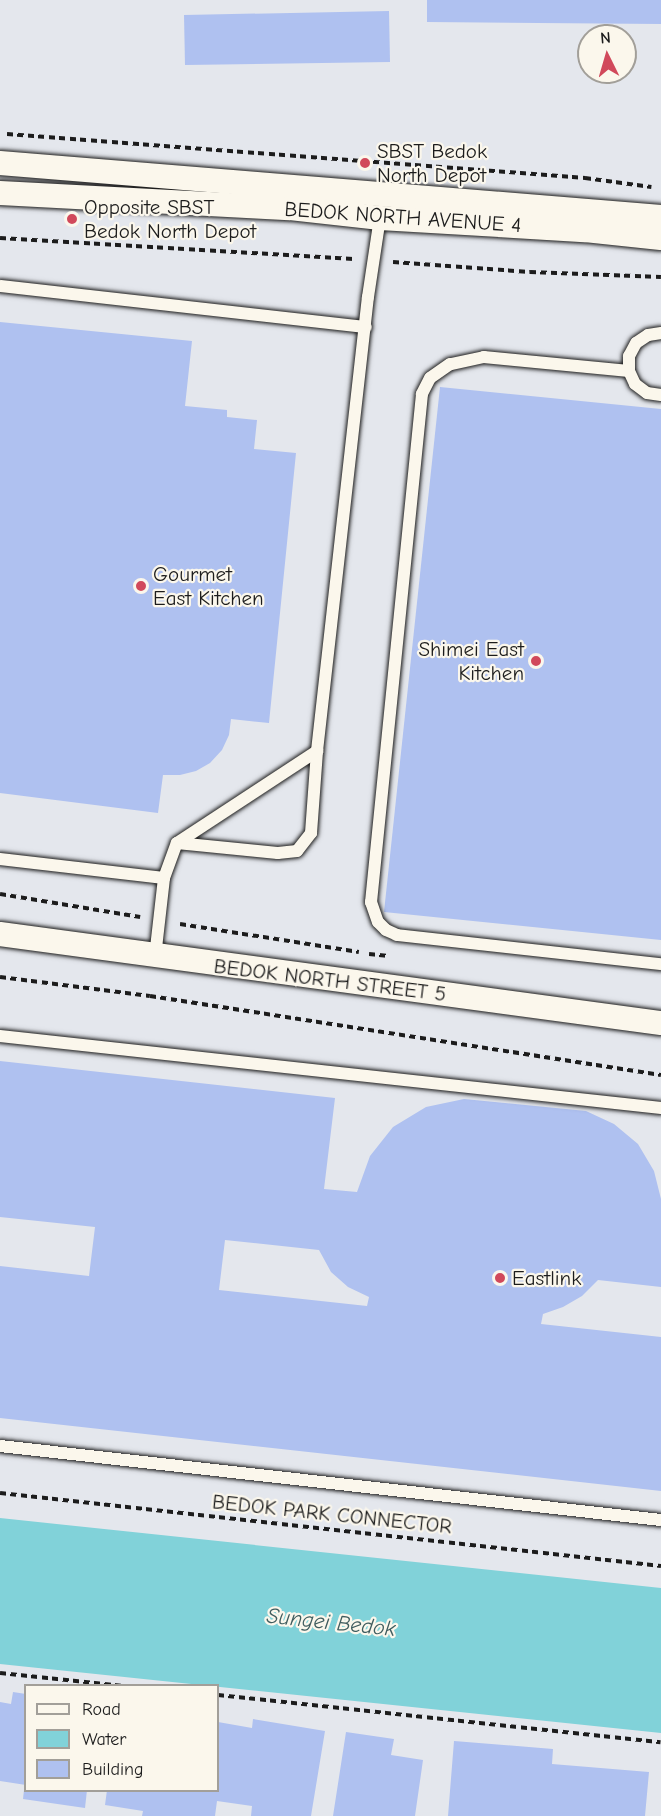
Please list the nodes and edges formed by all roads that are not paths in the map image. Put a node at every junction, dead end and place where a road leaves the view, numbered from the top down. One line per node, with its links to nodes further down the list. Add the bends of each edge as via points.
1 (0, 163): 3 (street, BEDOK NORTH AVENUE 4)
2 (0, 193): 4 (street, BEDOK NORTH AVENUE 4, via 290,208)
3 (661, 217)
4 (380, 218): 5 (street, BEDOK NORTH AVENUE 4); 7 (lane)
5 (661, 238)
6 (0, 286): 7 (lane)
7 (366, 327): 11 (lane)
8 (661, 333): 9 (lane, via 636,343 629,356)
9 (629, 370): 10 (lane, via 635,384 647,393); 17 (lane, via 484,357 450,364 430,378 422,394 371,902 378,922 397,935)
10 (661, 395)
11 (317, 751): 12 (lane); 12 (lane, via 311,833 297,852)
12 (177, 843): 14 (lane)
13 (0, 859): 14 (lane)
14 (164, 878): 16 (lane)
15 (0, 934): 16 (street, BEDOK NORTH STREET 5)
16 (155, 957): 18 (street, BEDOK NORTH STREET 5)
17 (661, 964)
18 (661, 1023)
19 (0, 1036): 20 (lane)
20 (661, 1108)
21 (0, 1446): 22 (lane)
22 (661, 1520)

